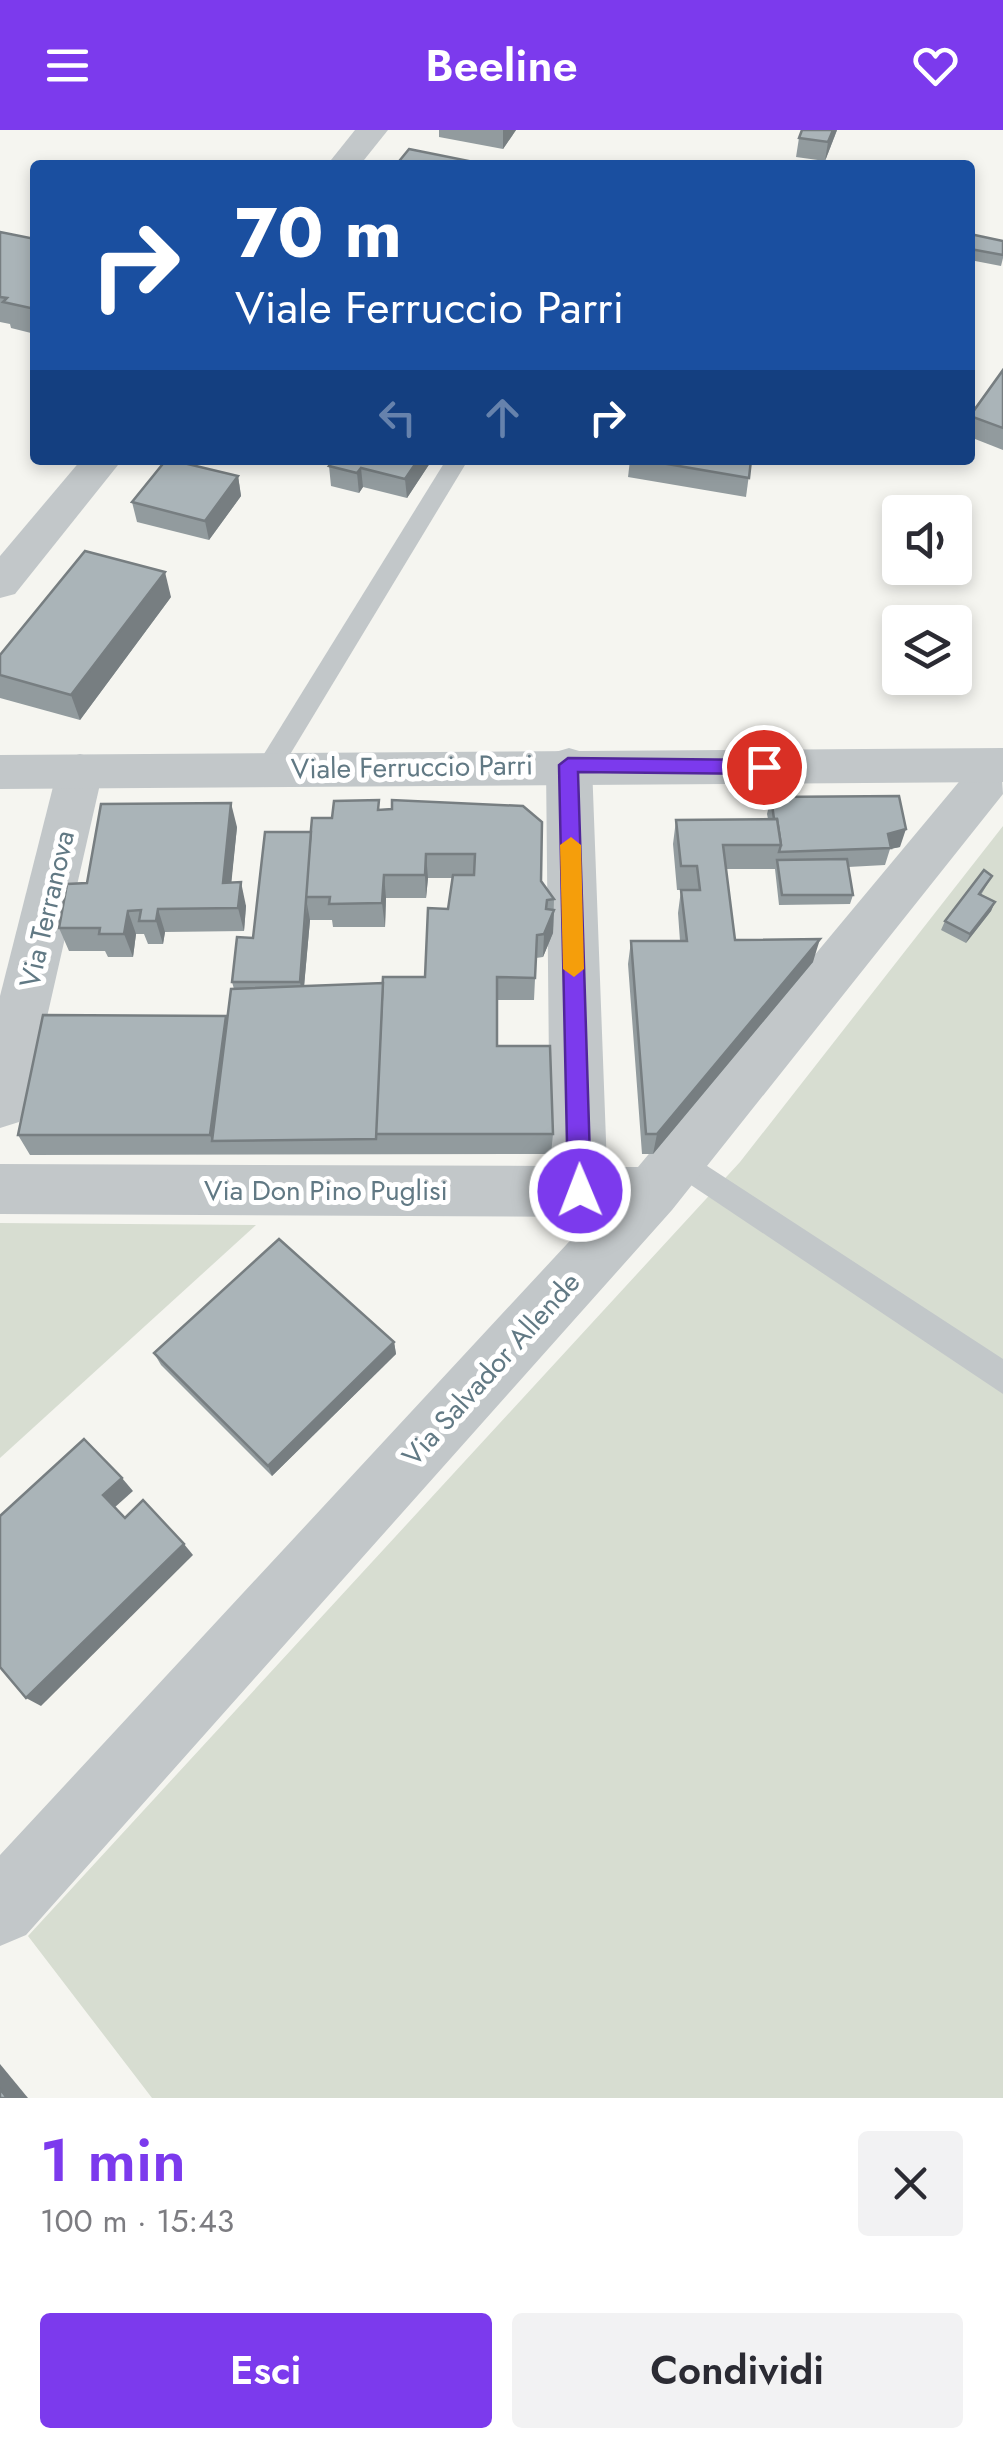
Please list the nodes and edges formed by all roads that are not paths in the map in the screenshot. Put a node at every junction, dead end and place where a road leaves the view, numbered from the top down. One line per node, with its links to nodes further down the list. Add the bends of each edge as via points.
1 (372, 130): 2 (street)
2 (347, 160)
3 (98, 465): 5 (street)
4 (454, 466): 8 (lane)
5 (0, 584)
6 (568, 765): 7 (street, Viale Ferruccio Parri); 8 (street, Viale Ferruccio Parri); 14 (street)
7 (1001, 765): 12 (street, Via Salvador Allende)
8 (268, 769): 9 (street, Viale Ferruccio Parri)
9 (80, 771): 10 (street, Viale Ferruccio Parri); 11 (street, Via Terranova)
10 (0, 772)
11 (0, 1105)
12 (665, 1176): 14 (street, Via Don Pino Puglisi); 15 (lane); 16 (street, Via Salvador Allende)
13 (0, 1189): 14 (street, Via Don Pino Puglisi)
14 (580, 1191)
15 (1003, 1378)
16 (0, 1908)

